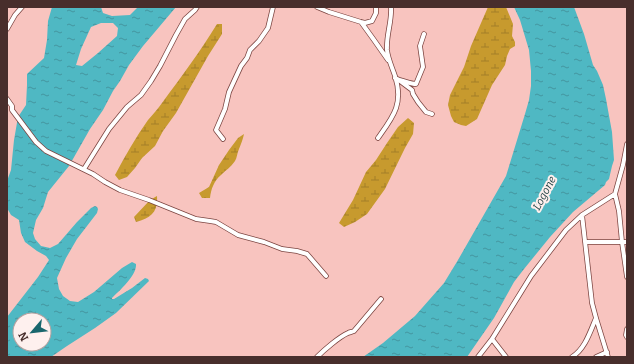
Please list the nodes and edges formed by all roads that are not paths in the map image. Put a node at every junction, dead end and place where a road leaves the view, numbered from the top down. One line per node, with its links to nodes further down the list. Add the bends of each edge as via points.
1 (22, 7): 8 (street)
2 (197, 7): 17 (street, via 185,19 151,81 109,129)
3 (273, 7): 15 (street, via 268,28 250,50 229,92 216,130)
4 (317, 7): 7 (street)
5 (376, 7): 7 (street, via 372,21)
6 (391, 7): 10 (street, via 387,42)
7 (361, 22): 10 (street)
8 (7, 29)
9 (424, 34): 11 (street, via 420,46 423,67 416,84)
10 (390, 64): 11 (street)
11 (397, 79): 13 (street, via 412,90 426,112); 14 (street, via 397,107)
12 (7, 99): 17 (street, via 12,110 36,142 46,151)
13 (432, 114)
14 (378, 138)
15 (223, 139)
16 (627, 144): 18 (street)
17 (84, 169): 22 (street, via 120,190 196,219 216,222 238,235 308,254)
18 (616, 194): 19 (street); 21 (street)
19 (582, 215): 20 (street); 28 (street, via 566,230 532,276)
20 (585, 242): 21 (street); 25 (street)
21 (624, 242): 23 (street)
22 (326, 276)
23 (627, 277)
24 (381, 299): 30 (street, via 354,331 340,338)
25 (596, 318): 29 (street); 33 (street, via 584,346)
26 (627, 329): 27 (street)
27 (627, 337)
28 (492, 339): 31 (street); 32 (street)
29 (607, 355): 34 (street)
30 (317, 357)
31 (478, 357)
32 (506, 357)
33 (572, 357)
34 (596, 357)

